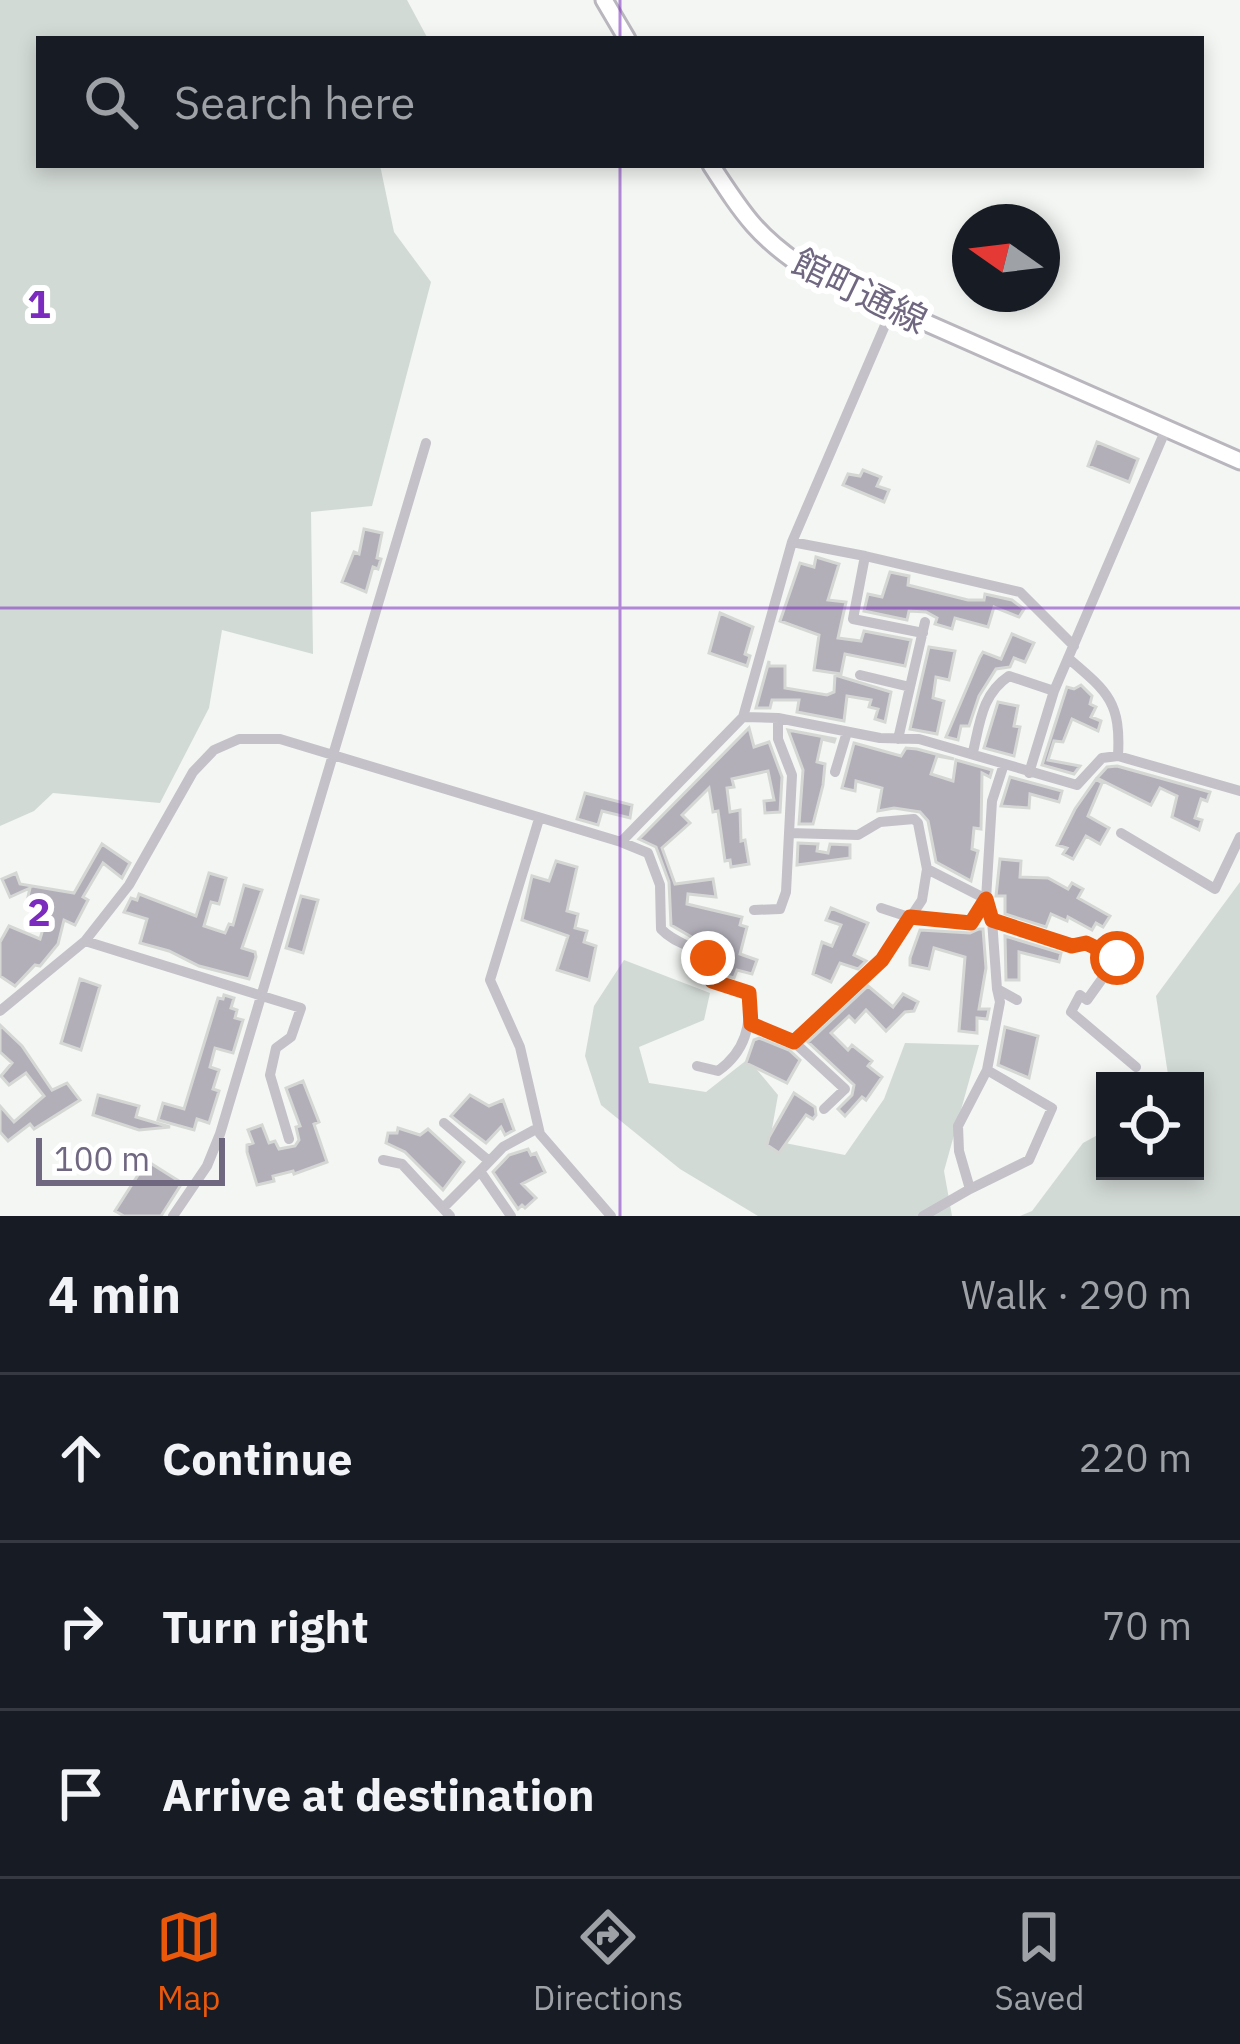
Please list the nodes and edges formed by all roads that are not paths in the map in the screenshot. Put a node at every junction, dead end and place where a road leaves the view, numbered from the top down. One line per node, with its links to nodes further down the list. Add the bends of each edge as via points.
1 (604, 0): 2 (main road)
2 (626, 36)
3 (713, 168): 4 (main road, 館町通線, via 771,246)
4 (892, 309): 5 (main road, 館町通線); 8 (street)
5 (1166, 429): 7 (main road, 館町通線); 10 (street)
6 (426, 443): 20 (street)
7 (1240, 460)
8 (792, 542): 9 (street); 14 (street)
9 (866, 556): 10 (street, via 1020,592); 12 (street, via 853,620 924,627)
10 (1071, 652): 13 (street); 19 (street, via 1108,693 1120,721)
11 (860, 674): 12 (street)
12 (910, 687): 17 (street)
13 (1054, 692): 18 (street, via 1009,676 994,686); 23 (street)
14 (743, 717): 15 (street); 29 (street)
15 (778, 718): 16 (street); 26 (street, via 792,775)
16 (848, 732): 17 (street); 22 (street)
17 (898, 739): 18 (street)
18 (973, 752): 21 (street)
19 (1118, 756): 23 (street, via 1102,758 1078,785); 24 (street)
20 (333, 758): 25 (street); 36 (street, via 259,737 214,750); 38 (street)
21 (1004, 764): 23 (street); 31 (street, via 992,801)
22 (836, 772)
23 (1029, 773)
24 (1240, 791)
25 (539, 820): 29 (street); 48 (street, via 490,980 520,1047)
26 (789, 833): 30 (street, via 858,835 880,822 914,819); 33 (street, via 780,909)
27 (1121, 833): 28 (street, via 1215,889)
28 (1240, 837)
29 (621, 842): 41 (street, via 648,854 660,885 661,929 708,958 712,981 749,993)
30 (927, 869): 31 (street); 34 (street)
31 (986, 899): 34 (street, via 971,923); 35 (street)
32 (881, 908): 34 (street)
33 (754, 910)
34 (910, 917): 42 (street, via 882,960)
35 (992, 920): 37 (street); 44 (street, via 1117,958 1071,1012)
36 (85, 941): 38 (street); 40 (street)
37 (997, 989): 39 (street); 45 (street)
38 (259, 995): 49 (street, via 301,1008 270,1075); 54 (street, via 220,1134)
39 (1017, 1000)
40 (0, 1011)
41 (751, 1024): 42 (street); 43 (street, via 733,1060 718,1071)
42 (794, 1042): 46 (street, via 844,1089)
43 (697, 1066)
44 (1136, 1067)
45 (987, 1070): 52 (street, via 958,1126); 52 (street, via 1052,1108 1029,1160)
46 (824, 1109)
47 (444, 1123): 51 (street)
48 (538, 1128): 51 (street); 56 (street)
49 (289, 1139)
50 (383, 1160): 53 (street, via 402,1164)
51 (484, 1166): 53 (street); 55 (street)
52 (970, 1189): 57 (street)
53 (447, 1211)
54 (173, 1216)
55 (511, 1216)
56 (611, 1216)
57 (923, 1216)

